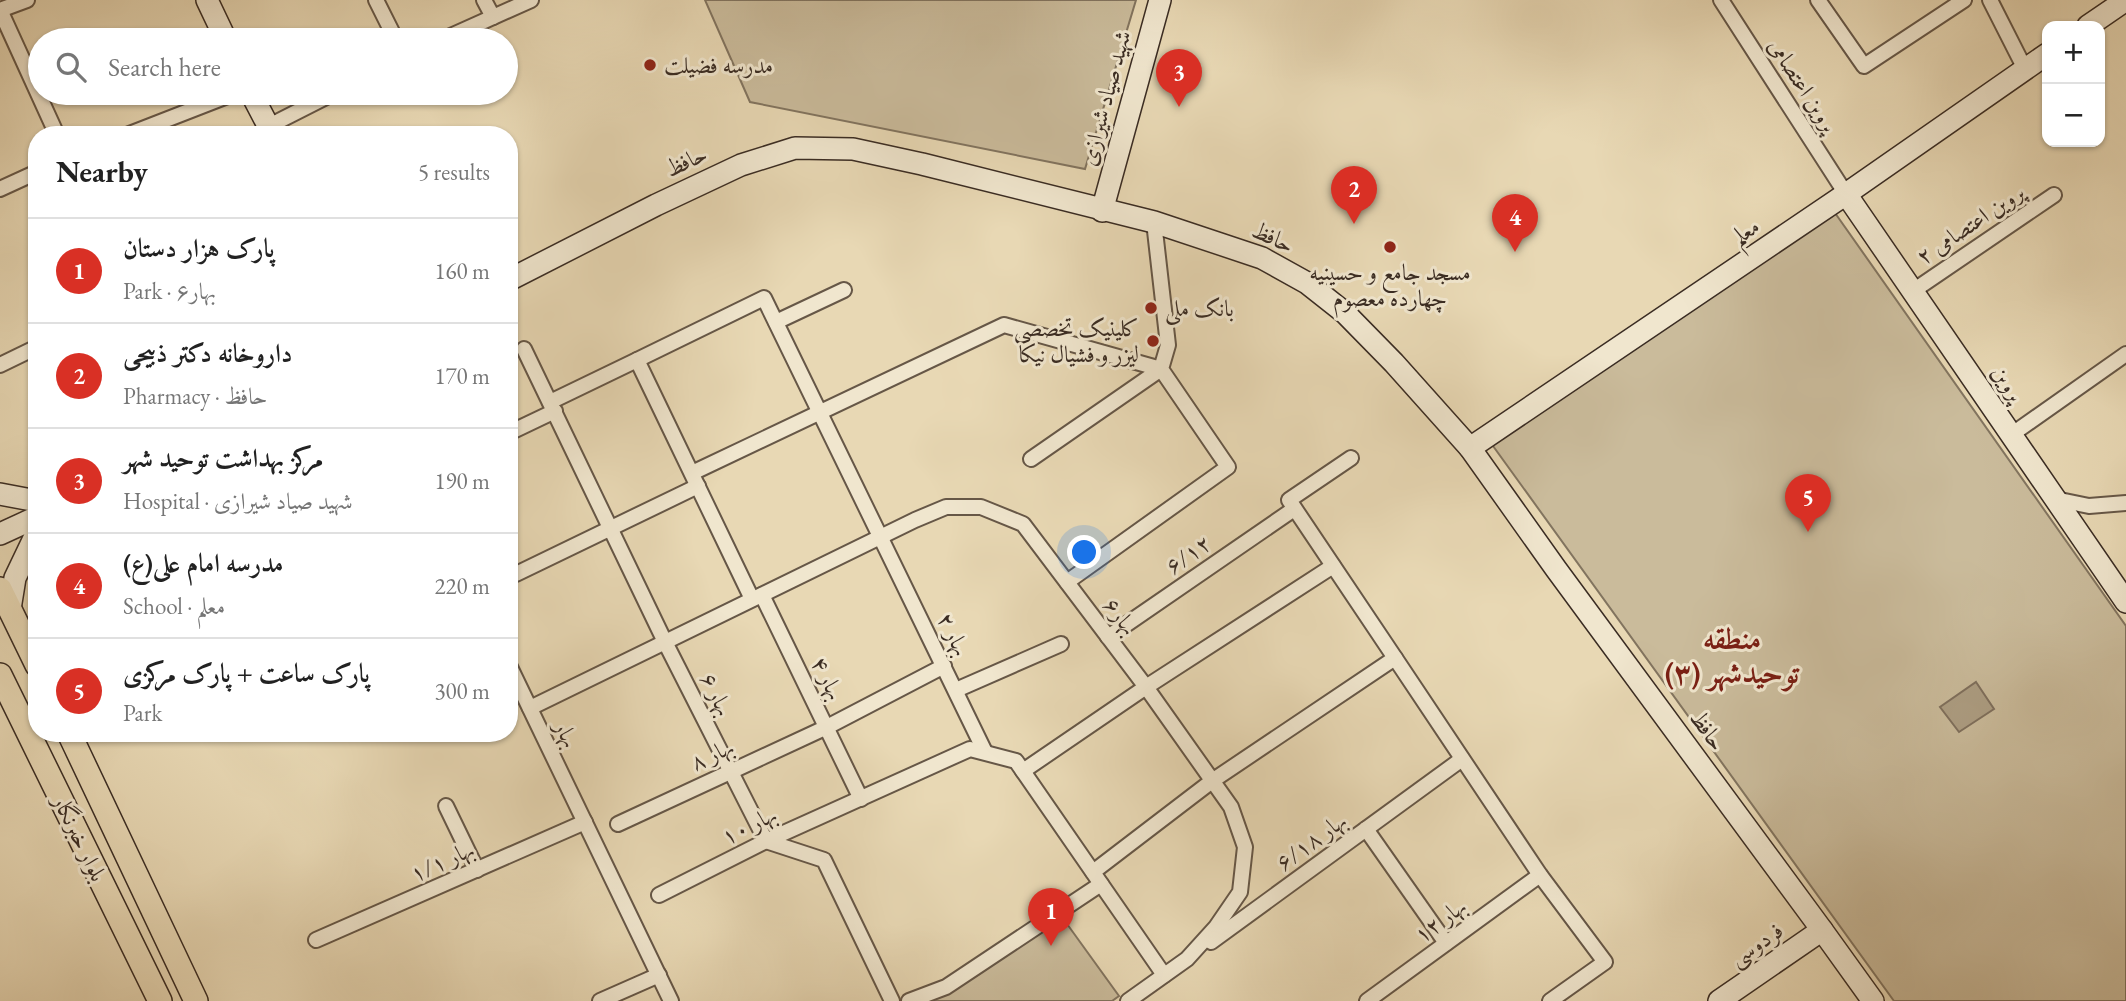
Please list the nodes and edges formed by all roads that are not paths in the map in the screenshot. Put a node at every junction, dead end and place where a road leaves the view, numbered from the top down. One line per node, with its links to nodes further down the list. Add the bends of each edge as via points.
1 (27, 0): 12 (street)
2 (207, 0): 15 (main road)
3 (376, 0): 16 (street)
4 (484, 0): 13 (street)
5 (531, 0): 13 (street)
6 (1160, 0): 33 (main road, شهید صیاد شیرازی)
7 (1721, 0): 31 (street, پروین اعتصامی)
8 (1818, 0): 9 (street, via 1864,66)
9 (1964, 0)
10 (1990, 0): 19 (street)
11 (2126, 0): 14 (main road)
12 (0, 10): 20 (street)
13 (493, 17): 17 (street)
14 (2095, 21)
15 (220, 28)
16 (390, 28)
17 (469, 28)
18 (2042, 57): 19 (main road, معلم)
19 (2025, 69): 31 (main road, معلم)
20 (28, 71)
21 (43, 105): 25 (street)
22 (204, 105): 26 (street)
23 (257, 105): 27 (main road)
24 (314, 105): 28 (street)
25 (53, 126)
26 (150, 126)
27 (269, 126)
28 (278, 126)
29 (28, 176): 30 (street)
30 (0, 189)
31 (1846, 194): 37 (main road, پروین); 49 (main road, معلم)
32 (2054, 195): 37 (street, پروین اعتصامی ۲)
33 (1102, 211): 34 (main road, حافظ); 35 (main road, حافظ, via 853,149 795,148 741,164)
34 (1154, 222): 44 (street, via 1168,345); 49 (main road, حافظ, via 1262,258 1307,283 1345,313)
35 (518, 275)
36 (844, 290): 38 (street)
37 (1913, 291): 48 (main road, پروین)
38 (776, 322): 42 (street, بهار ۲, via 764,298); 46 (street, بهار ۲)
39 (524, 349): 45 (street, بهار ۶)
40 (28, 351): 43 (street)
41 (2126, 354): 48 (street)
42 (637, 360): 45 (street); 52 (street, بهار ۴)
43 (0, 365)
44 (1161, 369): 46 (street, via 1004,325); 51 (street); 65 (street, via 1228,467)
45 (552, 407): 47 (street); 59 (street, بهار ۶)
46 (820, 412): 52 (street); 61 (street, بهار ۲)
47 (518, 428)
48 (2011, 435): 55 (main road, پروین)
49 (1470, 448): 99 (main road, حافظ)
50 (1351, 458): 57 (street, via 1289,500)
51 (1031, 459)
52 (695, 480): 59 (street); 66 (street, بهار ۴)
53 (0, 494): 54 (main road)
54 (28, 499)
55 (2055, 499): 56 (street, via 2089,506); 68 (main road, پروین)
56 (2126, 503)
57 (1294, 509): 63 (street); 69 (street, ۶/۱۲)
58 (28, 521): 60 (main road)
59 (611, 528): 64 (street); 70 (street, بهار ۶)
60 (0, 534)
61 (882, 536): 65 (street, بهار۶, via 946,507 981,507 1023,524); 66 (street, بهار۶); 74 (street, بهار ۲)
62 (28, 551): 67 (main road)
63 (1333, 566): 73 (street); 77 (street)
64 (518, 573)
65 (1067, 582): 69 (street, بهار۶)
66 (757, 597): 70 (street, بهار۶); 80 (street, بهار ۴)
67 (5, 599): 72 (main road)
68 (2126, 602)
69 (1108, 637): 77 (street, بهار۶)
70 (666, 642): 79 (street, بهار۶); 86 (street, بهار ۶)
71 (1061, 644): 78 (street)
72 (28, 646)
73 (1395, 658): 85 (street); 88 (street)
74 (944, 666): 78 (street, بهار ۲); 80 (street, بهار ۸)
75 (0, 675): 81 (main road, بلوار خبرنگار)
76 (518, 683): 79 (street, بهار)
77 (1146, 687): 87 (street); 88 (street, بهار۶)
78 (956, 690): 84 (street, بهار ۲)
79 (530, 708): 91 (street, بهار)
80 (827, 727): 86 (street, بهار ۸); 89 (street, بهار ۴)
81 (28, 732)
82 (33, 742): 105 (main road, بلوار خبرنگار)
83 (73, 742): 106 (main road, بلوار خبرنگار)
84 (985, 751): 87 (street, via 1016,761); 89 (street, بهار ۱۰, via 970,749)
85 (1462, 759): 93 (street, بهار ۶/۱۸); 96 (street)
86 (730, 771): 92 (street, بهار ۸); 94 (street, بهار ۶)
87 (1023, 771): 97 (street)
88 (1212, 781): 97 (street); 102 (street, بهار۶, via 1231,807 1245,847 1240,892)
89 (861, 799): 94 (street, بهار ۱۰)
90 (446, 806): 95 (street)
91 (585, 822): 95 (street, بهار ۱/۱); 103 (street, بهار)
92 (618, 824)
93 (1366, 829): 101 (street); 102 (street, بهار ۶/۱۸)
94 (766, 841): 98 (street, بهار ۱۰); 109 (street, via 824,860)
95 (477, 870): 100 (street, بهار ۱/۱)
96 (1539, 875): 101 (street, بهار ۱۲); 113 (street, via 1605,962)
97 (1097, 878): 104 (street); 110 (street, via 946,987)
98 (659, 895)
99 (1822, 930): 114 (main road, فردوسی); 115 (main road, حافظ)
100 (316, 940)
101 (1446, 943): 112 (street, بهار ۱۲)
102 (1187, 959): 104 (street, بهار۶)
103 (659, 975): 107 (street); 108 (street)
104 (1164, 975): 111 (street, بهار۶)
105 (160, 1001)
106 (196, 1001)
107 (600, 1001)
108 (671, 1001)
109 (892, 1001)
110 (909, 1001)
111 (1128, 1001)
112 (1367, 1001)
113 (1550, 1001)
114 (1719, 1001)
115 (1873, 1001)

